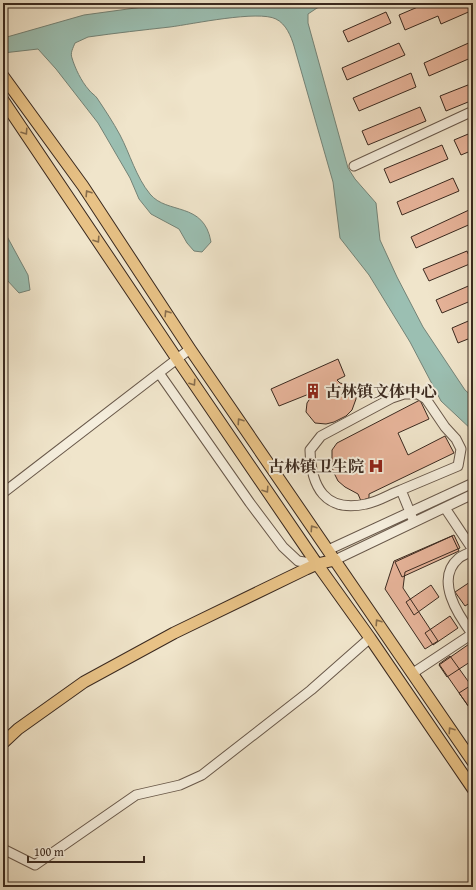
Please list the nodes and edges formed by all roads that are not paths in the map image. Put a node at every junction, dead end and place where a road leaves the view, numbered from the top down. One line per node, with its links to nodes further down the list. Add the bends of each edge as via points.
1 (3, 76): 5 (main road, one-way to 1, via 83,186)
2 (3, 100): 6 (main road, one-way to 6)
3 (473, 112): 4 (street)
4 (354, 166)
5 (190, 349): 6 (street); 15 (main road, one-way to 5)
6 (177, 359): 7 (street); 18 (main road, one-way to 18)
7 (159, 373): 10 (street); 18 (street, via 283,547 298,561)
8 (473, 483): 13 (street)
9 (401, 490): 9 (street, via 458,466 461,449 456,439 426,399 418,394 404,394 392,398 321,436 310,450 310,468 316,482 325,497 334,504 368,504); 13 (street)
10 (3, 493)
11 (473, 494): 12 (street)
12 (445, 508): 14 (street); 16 (street)
13 (410, 512): 14 (street); 15 (street)
14 (414, 522): 17 (street)
15 (328, 550): 17 (main road); 18 (main road)
16 (473, 551): 19 (street, via 459,557 451,568 447,584 460,616)
17 (336, 560): 18 (main road); 21 (main road, one-way to 17)
18 (317, 564): 20 (main road); 22 (main road, via 174,633 84,682 18,729)
19 (473, 634): 21 (street)
20 (370, 638): 24 (main road); 25 (street, via 311,690 202,775 180,785 136,794 35,865)
21 (413, 673): 23 (main road, one-way to 21)
22 (3, 743)
23 (472, 759)
24 (473, 789)
25 (3, 849)

